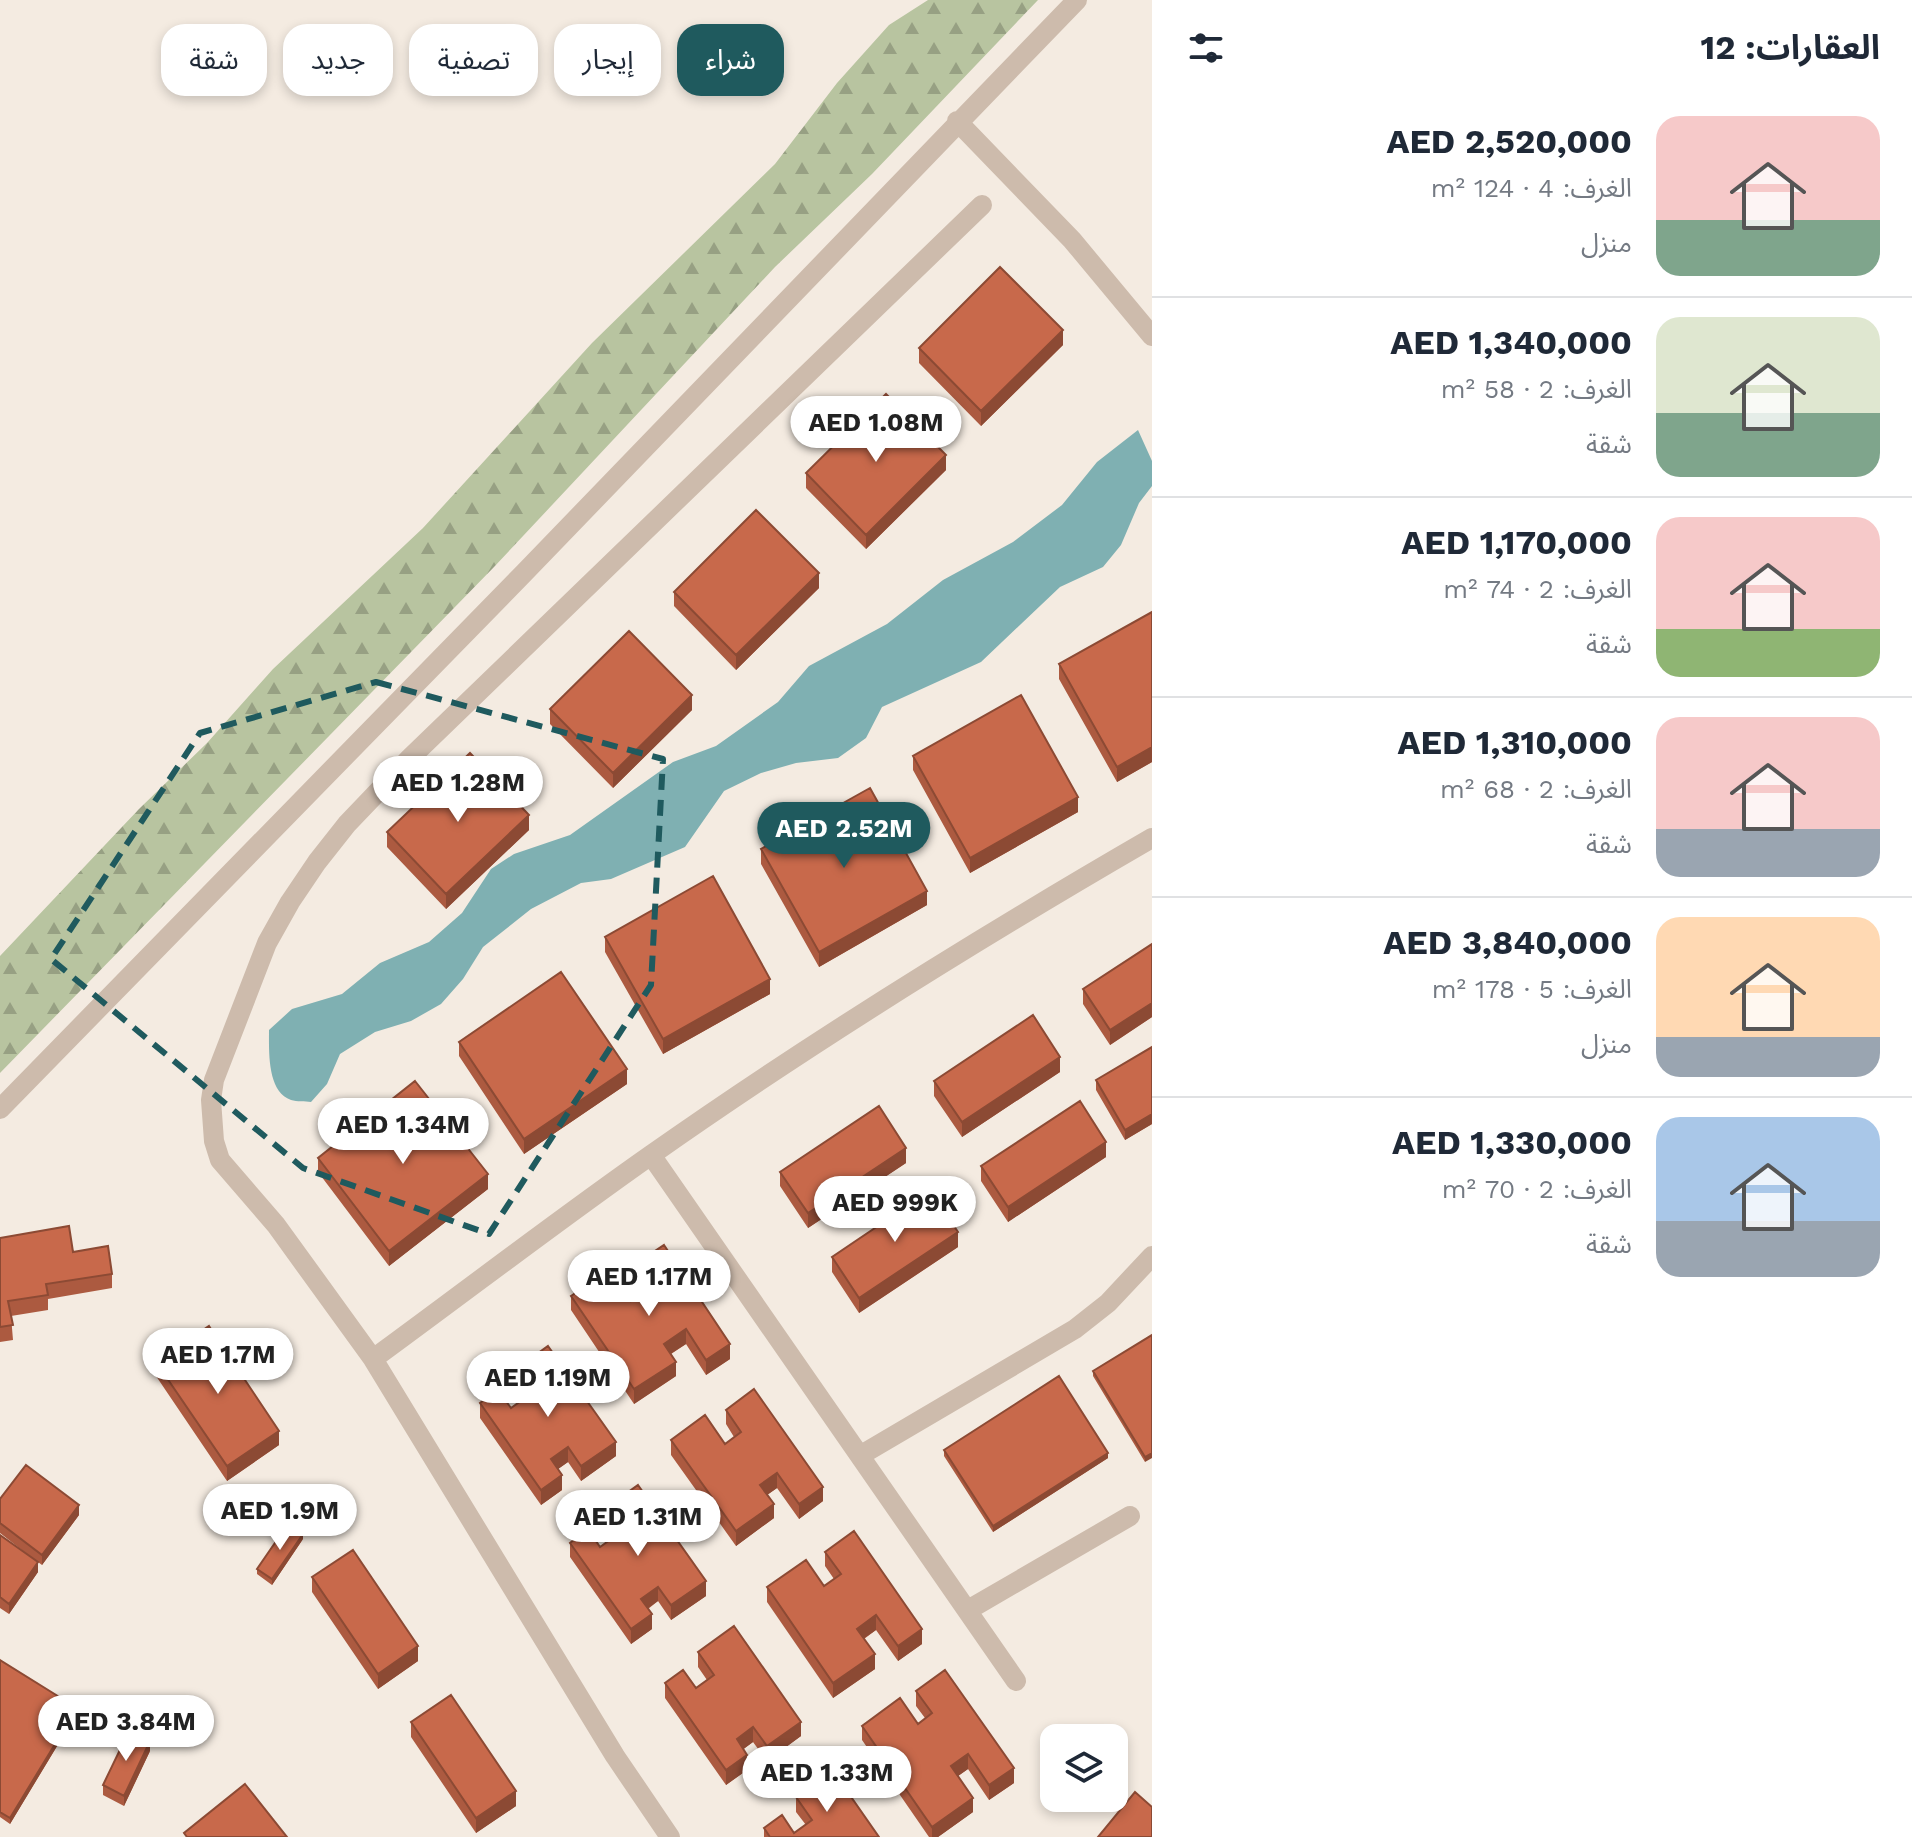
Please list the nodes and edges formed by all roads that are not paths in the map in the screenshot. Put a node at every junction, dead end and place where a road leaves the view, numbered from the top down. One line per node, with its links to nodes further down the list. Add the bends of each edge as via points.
1 (1077, 0): 2 (street)
2 (957, 121): 4 (street, via 1072,240); 6 (street)
3 (982, 205): 9 (street, via 379,789 317,862 267,943 214,1080 214,1141 220,1160 276,1225)
4 (1152, 336)
5 (1152, 838): 7 (street, via 993,931)
6 (0, 1109)
7 (651, 1155): 9 (street); 10 (street)
8 (1152, 1256): 10 (street, via 1075,1329)
9 (373, 1359): 14 (street)
10 (861, 1455): 12 (street)
11 (1130, 1516): 12 (street)
12 (968, 1610): 13 (street)
13 (1016, 1681)
14 (670, 1837)

